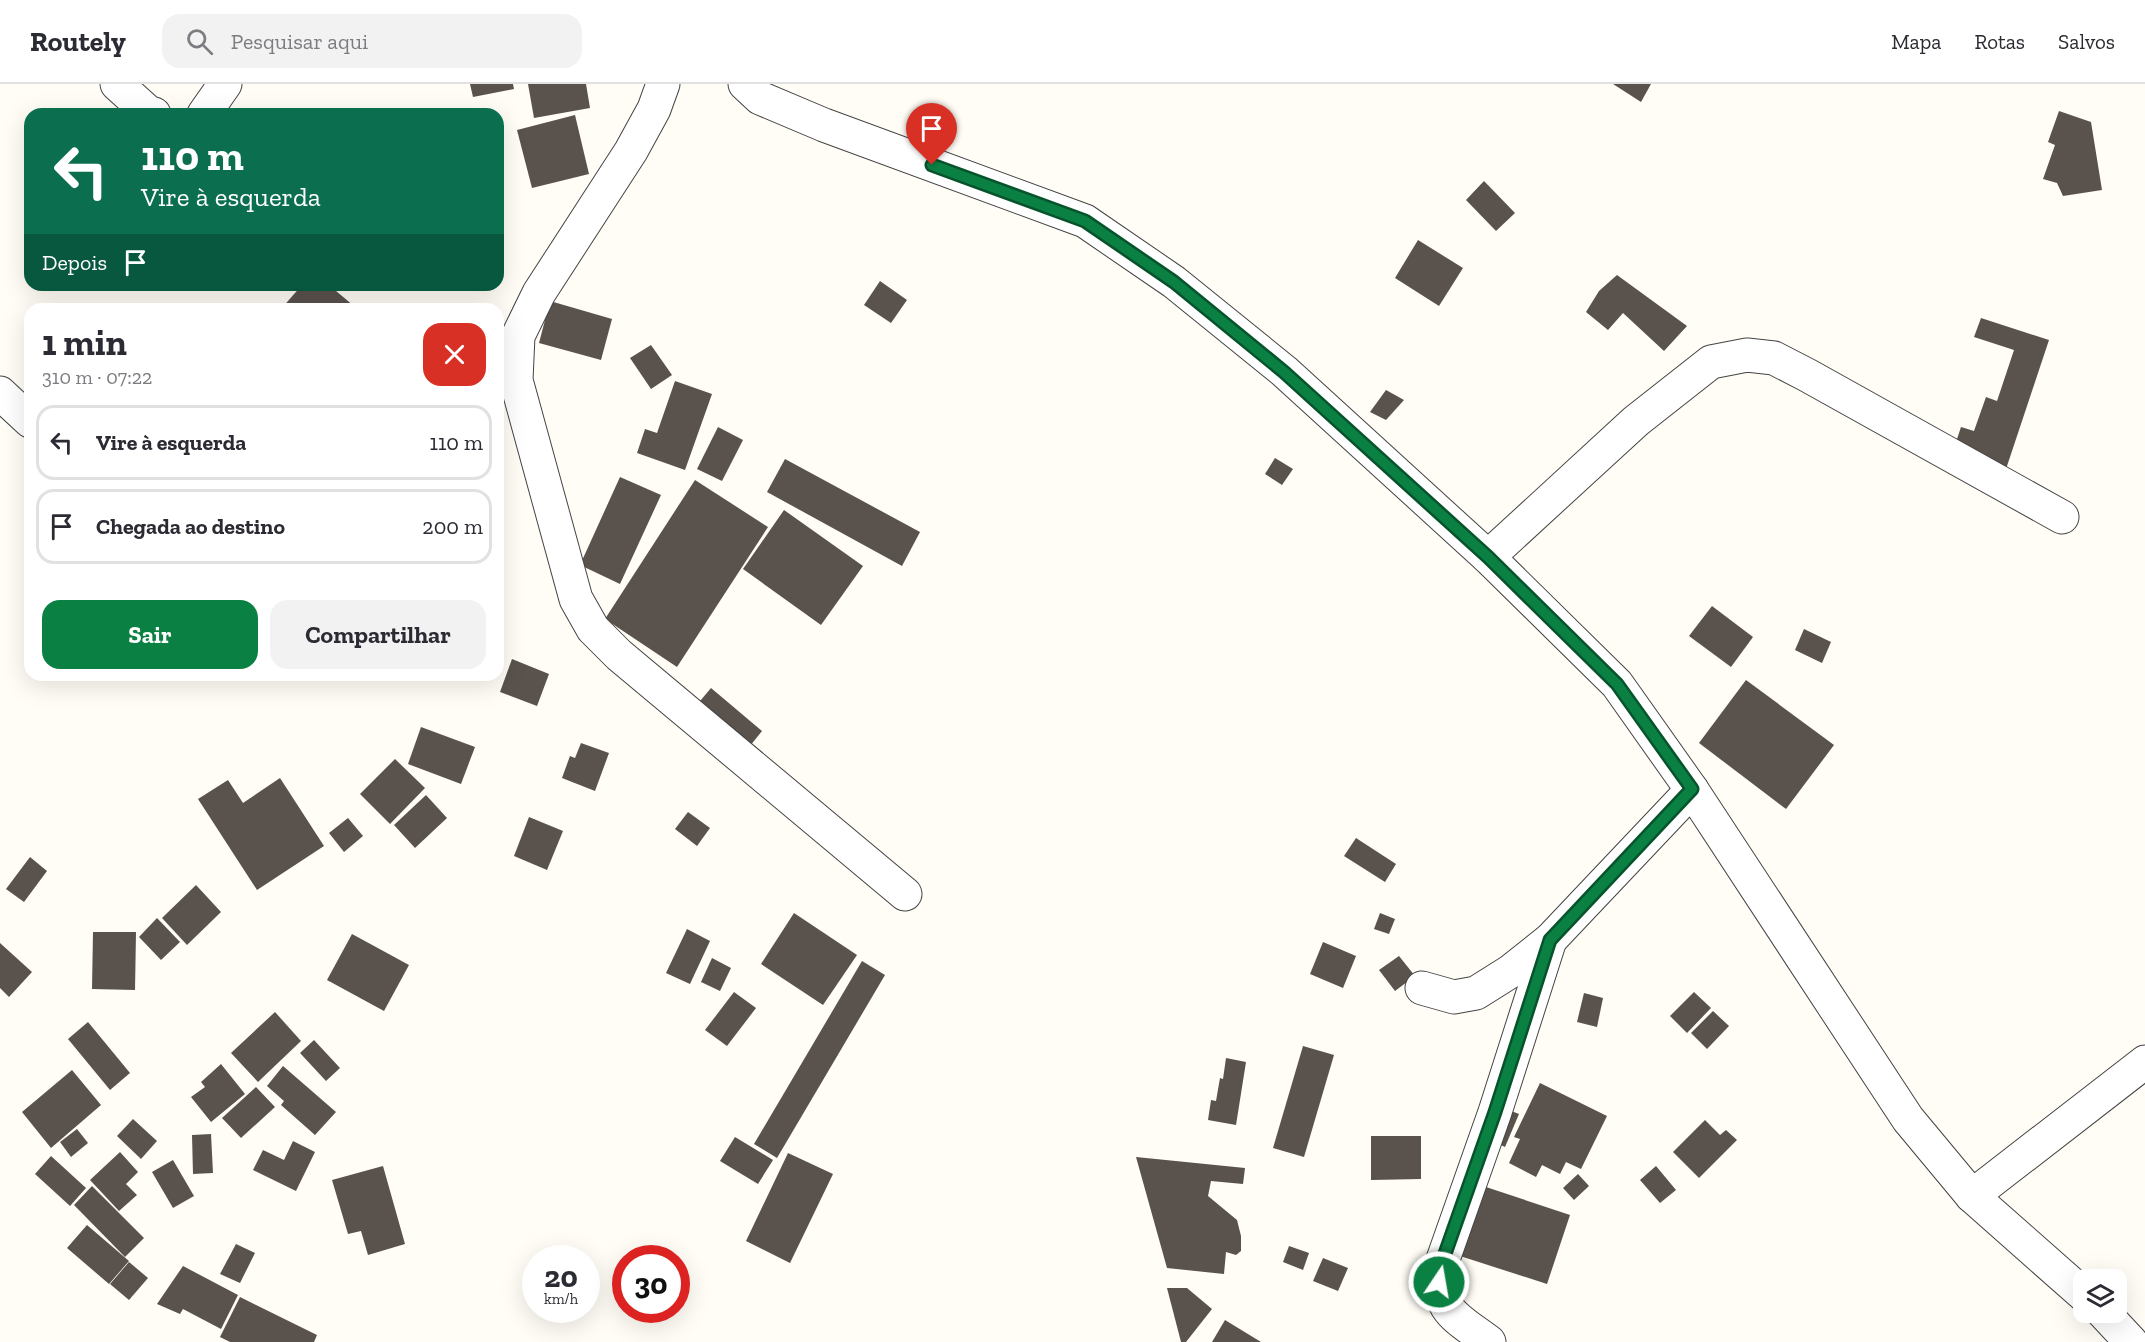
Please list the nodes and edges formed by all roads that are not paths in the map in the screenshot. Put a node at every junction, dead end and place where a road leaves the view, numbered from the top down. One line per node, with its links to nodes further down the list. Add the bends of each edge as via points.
1 (117, 84): 5 (street)
2 (225, 84): 6 (street)
3 (663, 84): 7 (street, via 631,151)
4 (745, 84): 11 (street, via 760,98 824,125 1085,221 1174,282 1284,372)
5 (143, 108)
6 (208, 108)
7 (508, 343): 13 (street, via 576,599 592,629)
8 (0, 393): 9 (street)
9 (24, 416)
10 (2062, 516): 11 (street, via 1774,358 1747,355 1712,362 1636,421)
11 (1488, 557): 12 (street, via 1617,684)
12 (1692, 789): 14 (street); 17 (street, via 1908,1119)
13 (905, 894)
14 (1550, 940): 15 (street, via 1476,993 1454,997); 20 (street, via 1441,1265 1442,1298 1451,1313)
15 (1422, 988)
16 (2145, 1062): 17 (street)
17 (1972, 1197): 18 (street)
18 (2073, 1285)
19 (2113, 1323): 21 (street)
20 (1489, 1342)
21 (2131, 1342)

